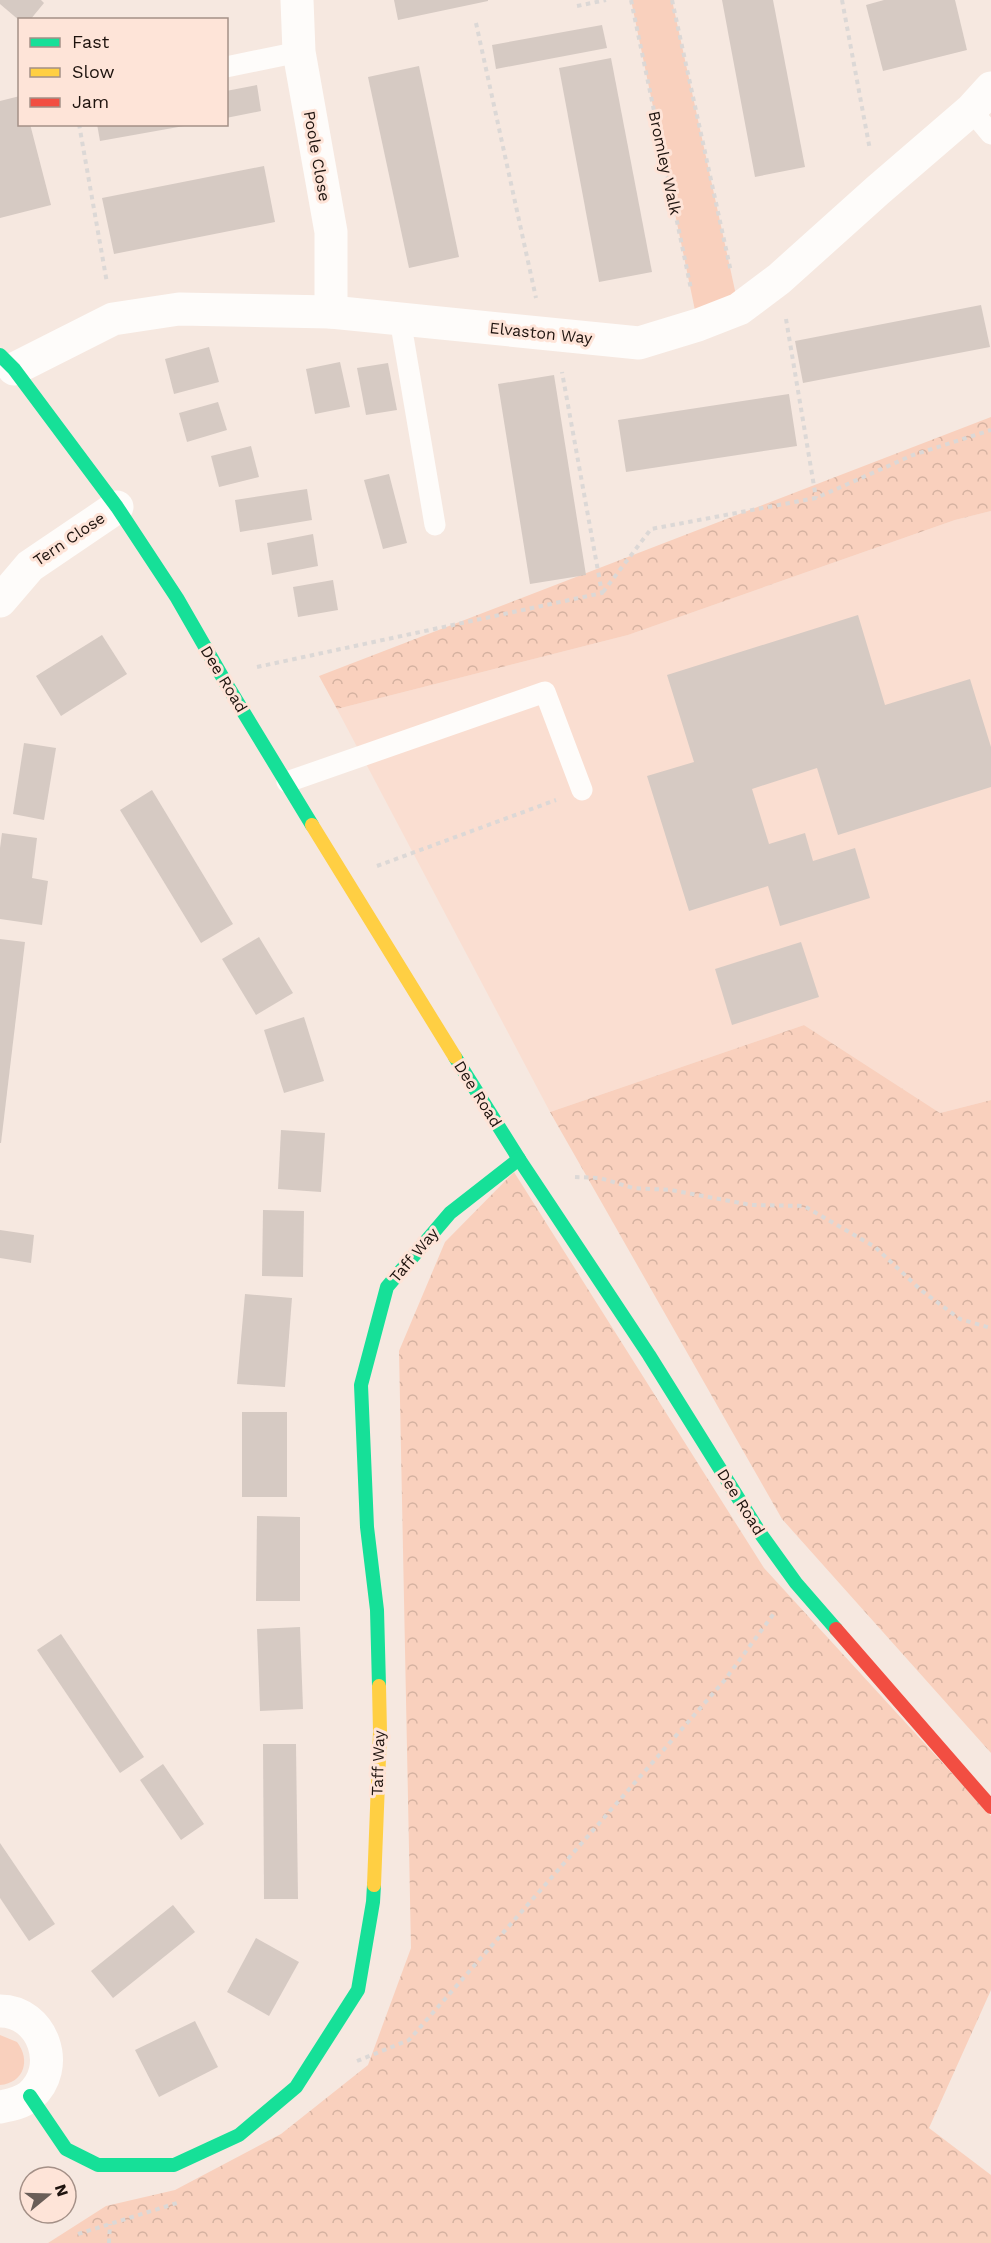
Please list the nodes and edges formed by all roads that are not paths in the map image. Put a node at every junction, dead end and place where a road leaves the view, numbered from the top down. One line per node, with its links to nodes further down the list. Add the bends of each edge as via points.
1 (297, 0): 2 (street, Poole Close)
2 (299, 52): 3 (lane); 5 (street, Poole Close, via 331,232)
3 (228, 67)
4 (984, 111): 6 (street, Elvaston Way, via 877,191 779,279 739,309 698,325 639,343)
5 (331, 312): 6 (street, Elvaston Way); 7 (street, Elvaston Way, via 178,309 113,319)
6 (400, 319): 9 (lane)
7 (7, 362): 8 (street, Dee Road)
8 (117, 507): 10 (street, Tern Close, via 30,566); 11 (street, Dee Road, via 177,598)
9 (435, 525)
10 (0, 602)
11 (287, 782): 12 (lane, via 545,693); 13 (street, Dee Road)
12 (582, 790)
13 (519, 1159): 14 (street, Dee Road, via 796,1583); 16 (street, Taff Way, via 450,1213 387,1287 361,1386 367,1527 377,1610 380,1732 373,1902 358,1990 296,2086 239,2135 174,2165 98,2164 66,2149)
14 (991, 1807)
15 (0, 2011): 16 (street, via 20,2016 42,2037 46,2069)
16 (30, 2096): 17 (street)
17 (0, 2107)

